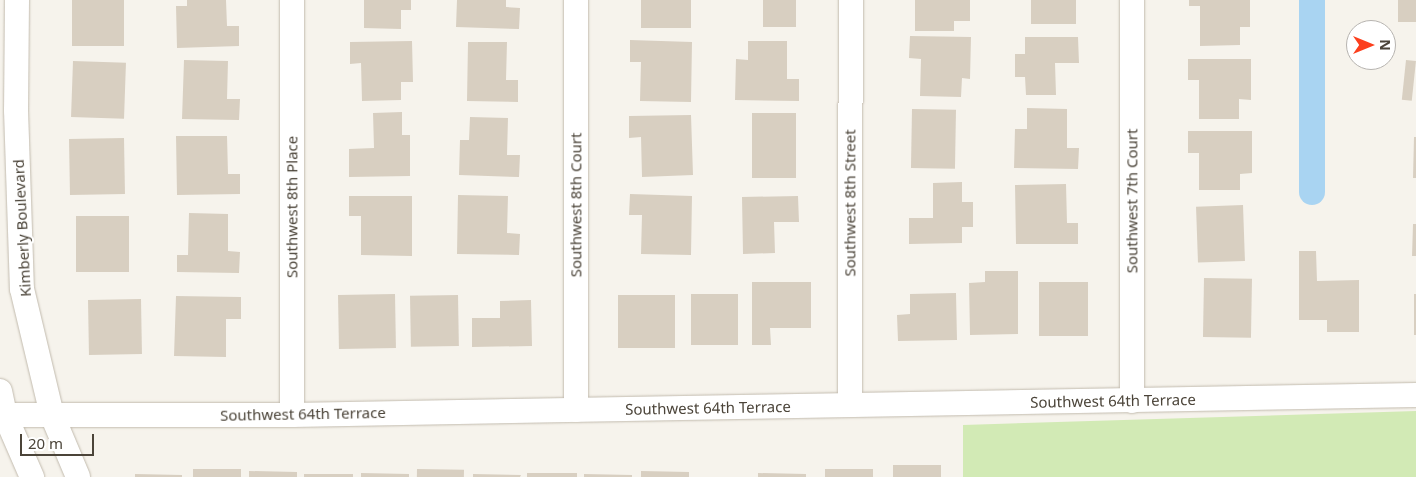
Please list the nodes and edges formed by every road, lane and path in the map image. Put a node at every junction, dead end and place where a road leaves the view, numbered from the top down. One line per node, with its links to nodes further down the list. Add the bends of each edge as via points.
1 (18, 0): 12 (street, Kimberly Boulevard, via 16,110 22,289)
2 (292, 0): 13 (street, Southwest 8th Place)
3 (576, 0): 10 (street, Southwest 8th Court)
4 (851, 0): 9 (street, Southwest 8th Street)
5 (1132, 0): 8 (street, Southwest 7th Court)
6 (0, 391): 11 (street)
7 (1416, 395): 8 (street, Southwest 64th Terrace)
8 (1132, 401): 9 (street, Southwest 64th Terrace)
9 (850, 405): 10 (street, Southwest 64th Terrace)
10 (576, 410): 13 (street, Southwest 64th Terrace)
11 (3, 415): 12 (street, Southwest 64th Terrace); 14 (street)
12 (52, 415): 13 (street, Southwest 64th Terrace); 15 (street, Kimberly Boulevard)
13 (292, 415)
14 (32, 477)
15 (78, 477)

